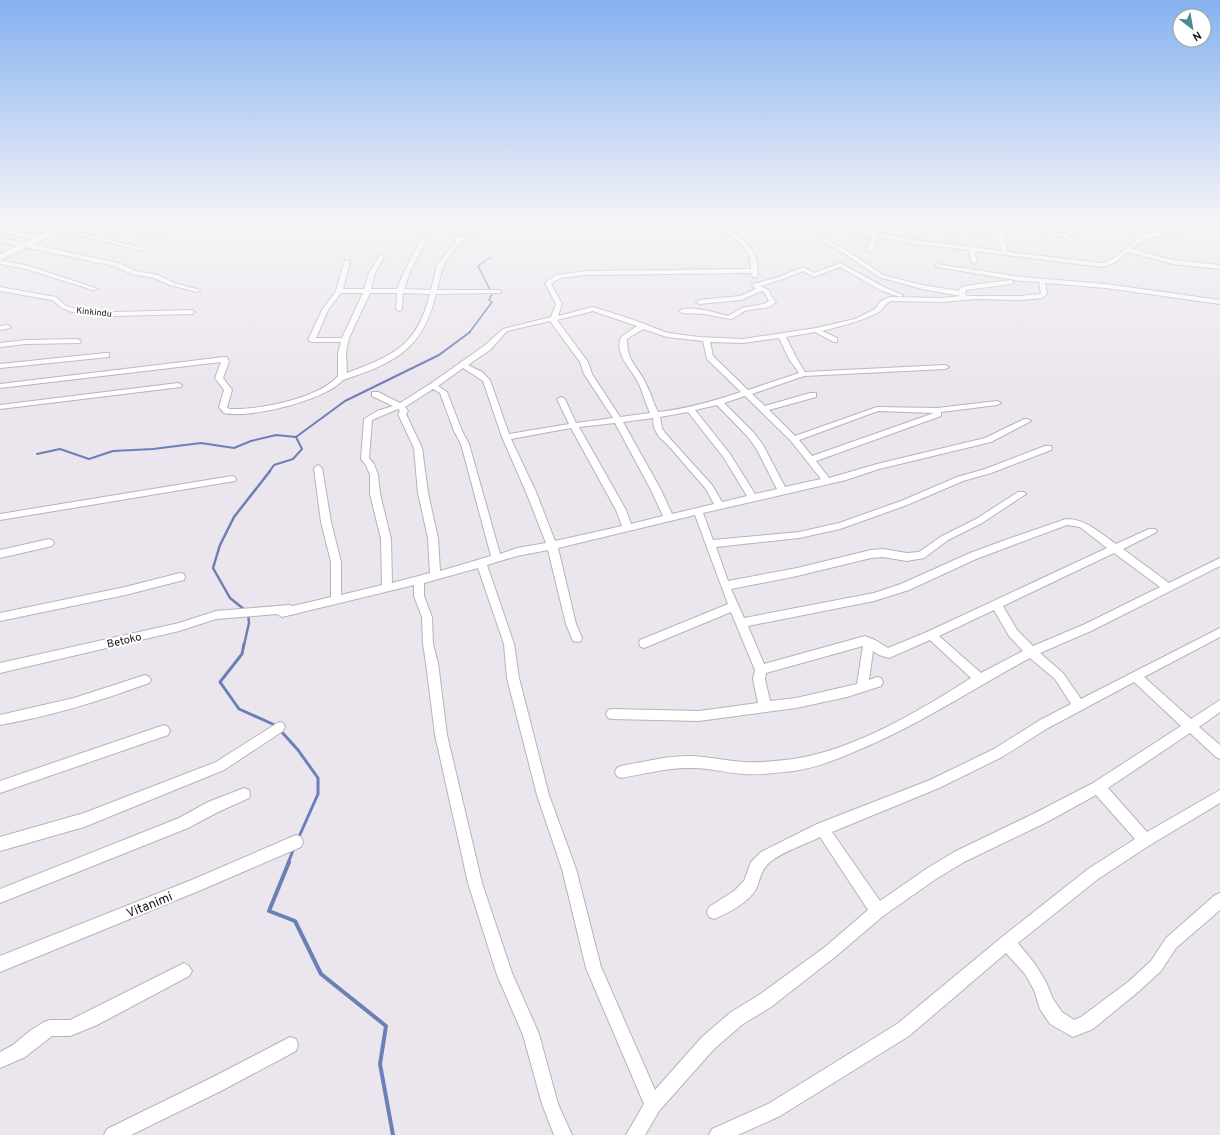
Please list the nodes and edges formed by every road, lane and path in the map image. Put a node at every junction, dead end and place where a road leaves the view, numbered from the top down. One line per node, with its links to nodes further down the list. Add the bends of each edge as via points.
1 (52, 275): 15 (street)
2 (148, 275): 17 (street)
3 (343, 275): 19 (street)
4 (372, 275): 20 (street)
5 (406, 275): 21 (street)
6 (439, 275): 18 (street)
7 (575, 275): 30 (street, via 558,276 548,283 559,304)
8 (788, 275): 16 (street, via 755,285)
9 (857, 275): 24 (street, via 885,291)
10 (879, 275): 23 (street)
11 (997, 275): 12 (street)
12 (1021, 279): 13 (street); 23 (street, via 967,287 962,289)
13 (1042, 281): 23 (street, via 1042,296); 26 (street, via 1106,286)
14 (0, 289): 29 (street, Kinkindu, via 54,298 72,310 115,314)
15 (95, 289)
16 (761, 289): 25 (street, via 741,298); 28 (street, via 767,291 773,302 744,310 729,318 704,312)
17 (197, 290)
18 (435, 291): 21 (street); 22 (street); 46 (street, via 425,321 408,344 388,358)
19 (339, 292): 20 (street); 37 (street, via 326,310 312,340)
20 (367, 292): 21 (street); 37 (street)
21 (400, 292): 27 (street)
22 (499, 292)
23 (964, 296): 24 (street, via 941,300)
24 (913, 300): 34 (street, via 890,299 866,316)
25 (699, 302)
26 (1220, 302)
27 (398, 309)
28 (682, 311)
29 (192, 312)
30 (554, 320): 31 (street, via 593,309); 42 (street, via 539,321 506,330 487,348); 62 (street, via 584,362 588,374)
31 (642, 326): 36 (street, via 667,335); 61 (street, via 624,338 623,351 642,383)
32 (8, 327): 33 (street)
33 (0, 328)
34 (816, 330): 35 (street); 38 (street)
35 (782, 336): 36 (street, via 743,341); 45 (street)
36 (706, 339): 50 (street, via 710,357)
37 (346, 340): 46 (street, via 342,354)
38 (834, 340)
39 (76, 341): 40 (street)
40 (0, 345)
41 (106, 355): 43 (street)
42 (462, 365): 49 (street); 65 (street, via 486,380)
43 (0, 366)
44 (945, 367): 45 (street)
45 (803, 374): 50 (street)
46 (342, 378): 48 (street, via 334,386 298,401 237,412 223,407 228,390 219,378 224,359)
47 (178, 385): 57 (street)
48 (0, 386)
49 (433, 386): 56 (street); 86 (street, via 443,392 465,444)
50 (747, 393): 54 (street); 59 (street)
51 (375, 394): 56 (street)
52 (813, 395): 59 (street)
53 (561, 399): 64 (street)
54 (719, 402): 58 (street); 72 (street, via 760,447)
55 (997, 403): 60 (street)
56 (400, 406): 89 (street, via 418,448 422,494 433,538); 93 (street, via 368,419 365,453 365,459 374,475 375,494 386,538)
57 (0, 407)
58 (690, 409): 61 (street); 74 (street, via 727,456)
59 (764, 409): 66 (street)
60 (938, 410): 66 (street, via 878,409); 68 (street, via 938,414)
61 (655, 416): 62 (street); 75 (street, via 662,435 708,487)
62 (618, 420): 64 (street); 78 (street)
63 (1027, 421): 71 (street, via 988,440)
64 (575, 426): 65 (street); 79 (street, via 621,510)
65 (506, 437): 83 (street)
66 (794, 439): 68 (street)
67 (1048, 448): 82 (street, via 840,526 799,535)
68 (811, 460): 71 (street)
69 (318, 468): 95 (street, via 326,522 336,562)
70 (232, 479): 77 (street)
71 (827, 481): 72 (street)
72 (782, 490): 74 (street)
73 (1021, 494): 92 (street, via 915,557 871,554)
74 (753, 498): 75 (street)
75 (720, 506): 76 (street)
76 (698, 512): 78 (street); 82 (street)
77 (0, 517)
78 (669, 519): 79 (street)
79 (628, 528): 83 (street)
80 (1152, 532): 84 (street)
81 (49, 543): 85 (street)
82 (709, 544): 92 (street)
83 (552, 545): 86 (street); 102 (street, via 571,624)
84 (1114, 548): 94 (street); 96 (street); 99 (street, via 1082,525 1066,522 1011,541 905,587 874,597)
85 (0, 554)
86 (496, 558): 88 (street)
87 (1220, 562): 94 (street)
88 (482, 563): 89 (street); 140 (street, via 509,644 513,678 537,775 569,869 594,968)
89 (435, 575): 91 (street)
90 (180, 577): 98 (street)
91 (419, 580): 93 (street); 142 (street, via 419,596 427,617 428,644 441,735 475,883 505,975 531,1034 550,1104)
92 (725, 586): 97 (street)
93 (387, 588): 95 (street)
94 (1169, 588): 105 (street)
95 (336, 599): 106 (street, Betoko, via 282,613 289,609 216,615 179,627)
96 (996, 604): 101 (street); 105 (street, via 1013,633)
97 (734, 606): 99 (street); 104 (street)
98 (0, 617)
99 (742, 623): 107 (street)
100 (1220, 632): 108 (street)
101 (931, 635): 103 (street, via 889,653); 109 (street)
102 (577, 638)
103 (869, 642): 107 (street, via 861,642); 112 (street)
104 (644, 643)
105 (1031, 652): 109 (street); 113 (street, via 1059,676)
106 (0, 668)
107 (761, 670): 115 (street, via 759,679)
108 (1134, 676): 113 (street); 118 (street)
109 (980, 679): 122 (street, via 934,708 880,736 825,758 793,765 745,768 693,762 675,763)
110 (145, 680): 117 (street, via 93,698)
111 (877, 682): 112 (street)
112 (862, 687): 115 (street, via 796,703)
113 (1079, 705): 127 (street, via 998,753 934,784)
114 (1220, 705): 118 (street)
115 (765, 706): 116 (street, via 699,716)
116 (612, 714)
117 (0, 720)
118 (1191, 726): 121 (street); 123 (street)
119 (278, 727): 130 (street, via 213,769 84,820)
120 (164, 731): 124 (street)
121 (1220, 753)
122 (621, 772)
123 (1098, 787): 128 (street); 133 (street, via 959,857)
124 (0, 788)
125 (244, 794): 131 (street, via 183,823)
126 (1220, 796): 128 (street)
127 (822, 829): 133 (street); 134 (street, via 766,857 756,867 750,885 739,896)
128 (1145, 840): 135 (street, via 1093,874)
129 (296, 842): 136 (street, Vitanimi)
130 (0, 844)
131 (0, 896)
132 (1220, 900): 135 (street, via 1171,943 1156,966 1133,987 1087,1023 1073,1029 1056,1018 1030,969)
133 (878, 911): 140 (street, via 830,952 731,1023 708,1043)
134 (714, 912)
135 (1007, 942): 144 (street, via 902,1030 774,1110)
136 (0, 964)
137 (184, 971): 139 (street, via 70,1028 50,1028 19,1051)
138 (290, 1045): 141 (street)
139 (0, 1060)
140 (653, 1105): 143 (street)
141 (113, 1135)
142 (563, 1135)
143 (635, 1135)
144 (718, 1135)

